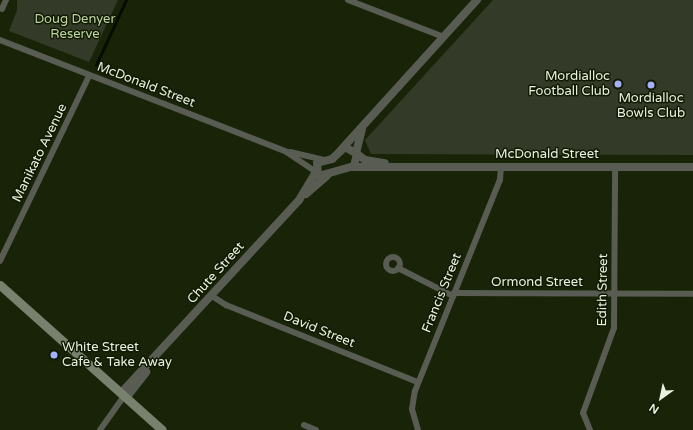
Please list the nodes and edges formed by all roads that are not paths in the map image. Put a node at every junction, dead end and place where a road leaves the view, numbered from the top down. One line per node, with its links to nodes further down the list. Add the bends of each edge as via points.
1 (6, 0): 4 (street)
2 (348, 0): 5 (street)
3 (477, 0): 5 (street)
4 (2, 9)
5 (444, 37): 8 (street)
6 (0, 40): 7 (street, McDonald Street)
7 (89, 76): 9 (street, McDonald Street); 21 (street, Manikato Avenue)
8 (364, 126): 10 (street); 11 (street)
9 (285, 151): 12 (street, McDonald Street); 18 (street, McDonald Street)
10 (340, 151): 11 (street, McDonald Street, via 347,147); 12 (street)
11 (356, 153): 13 (street, McDonald Street, via 365,160); 15 (street, via 357,162)
12 (326, 160): 18 (street, Chute Street, via 317,164)
13 (402, 165): 14 (street, McDonald Street); 15 (street, McDonald Street)
14 (500, 166): 16 (street, McDonald Street); 25 (street, Francis Street, via 500,180)
15 (352, 167): 19 (street, McDonald Street, via 336,168)
16 (615, 167): 17 (street, McDonald Street); 24 (street, Edith Street)
17 (693, 167)
18 (315, 171): 19 (street, via 321,177); 20 (street, Chute Street)
19 (328, 174): 20 (street, Chute Street)
20 (298, 200): 27 (street, Chute Street)
21 (0, 261)
22 (398, 268): 25 (street)
23 (0, 284): 29 (main road)
24 (614, 293): 25 (street, Ormond Street); 26 (street, Ormond Street); 35 (street, Edith Street, via 613,335 583,413)
25 (453, 294): 28 (street, Francis Street)
26 (693, 294)
27 (212, 296): 28 (street, David Street, via 226,305); 29 (street, Chute Street)
28 (418, 382): 34 (street, Francis Street, via 412,409)
29 (123, 396): 31 (street, Chute Street); 32 (main road)
30 (304, 425): 33 (street)
31 (100, 430)
32 (162, 430)
33 (316, 430)
34 (418, 430)
35 (590, 430)

